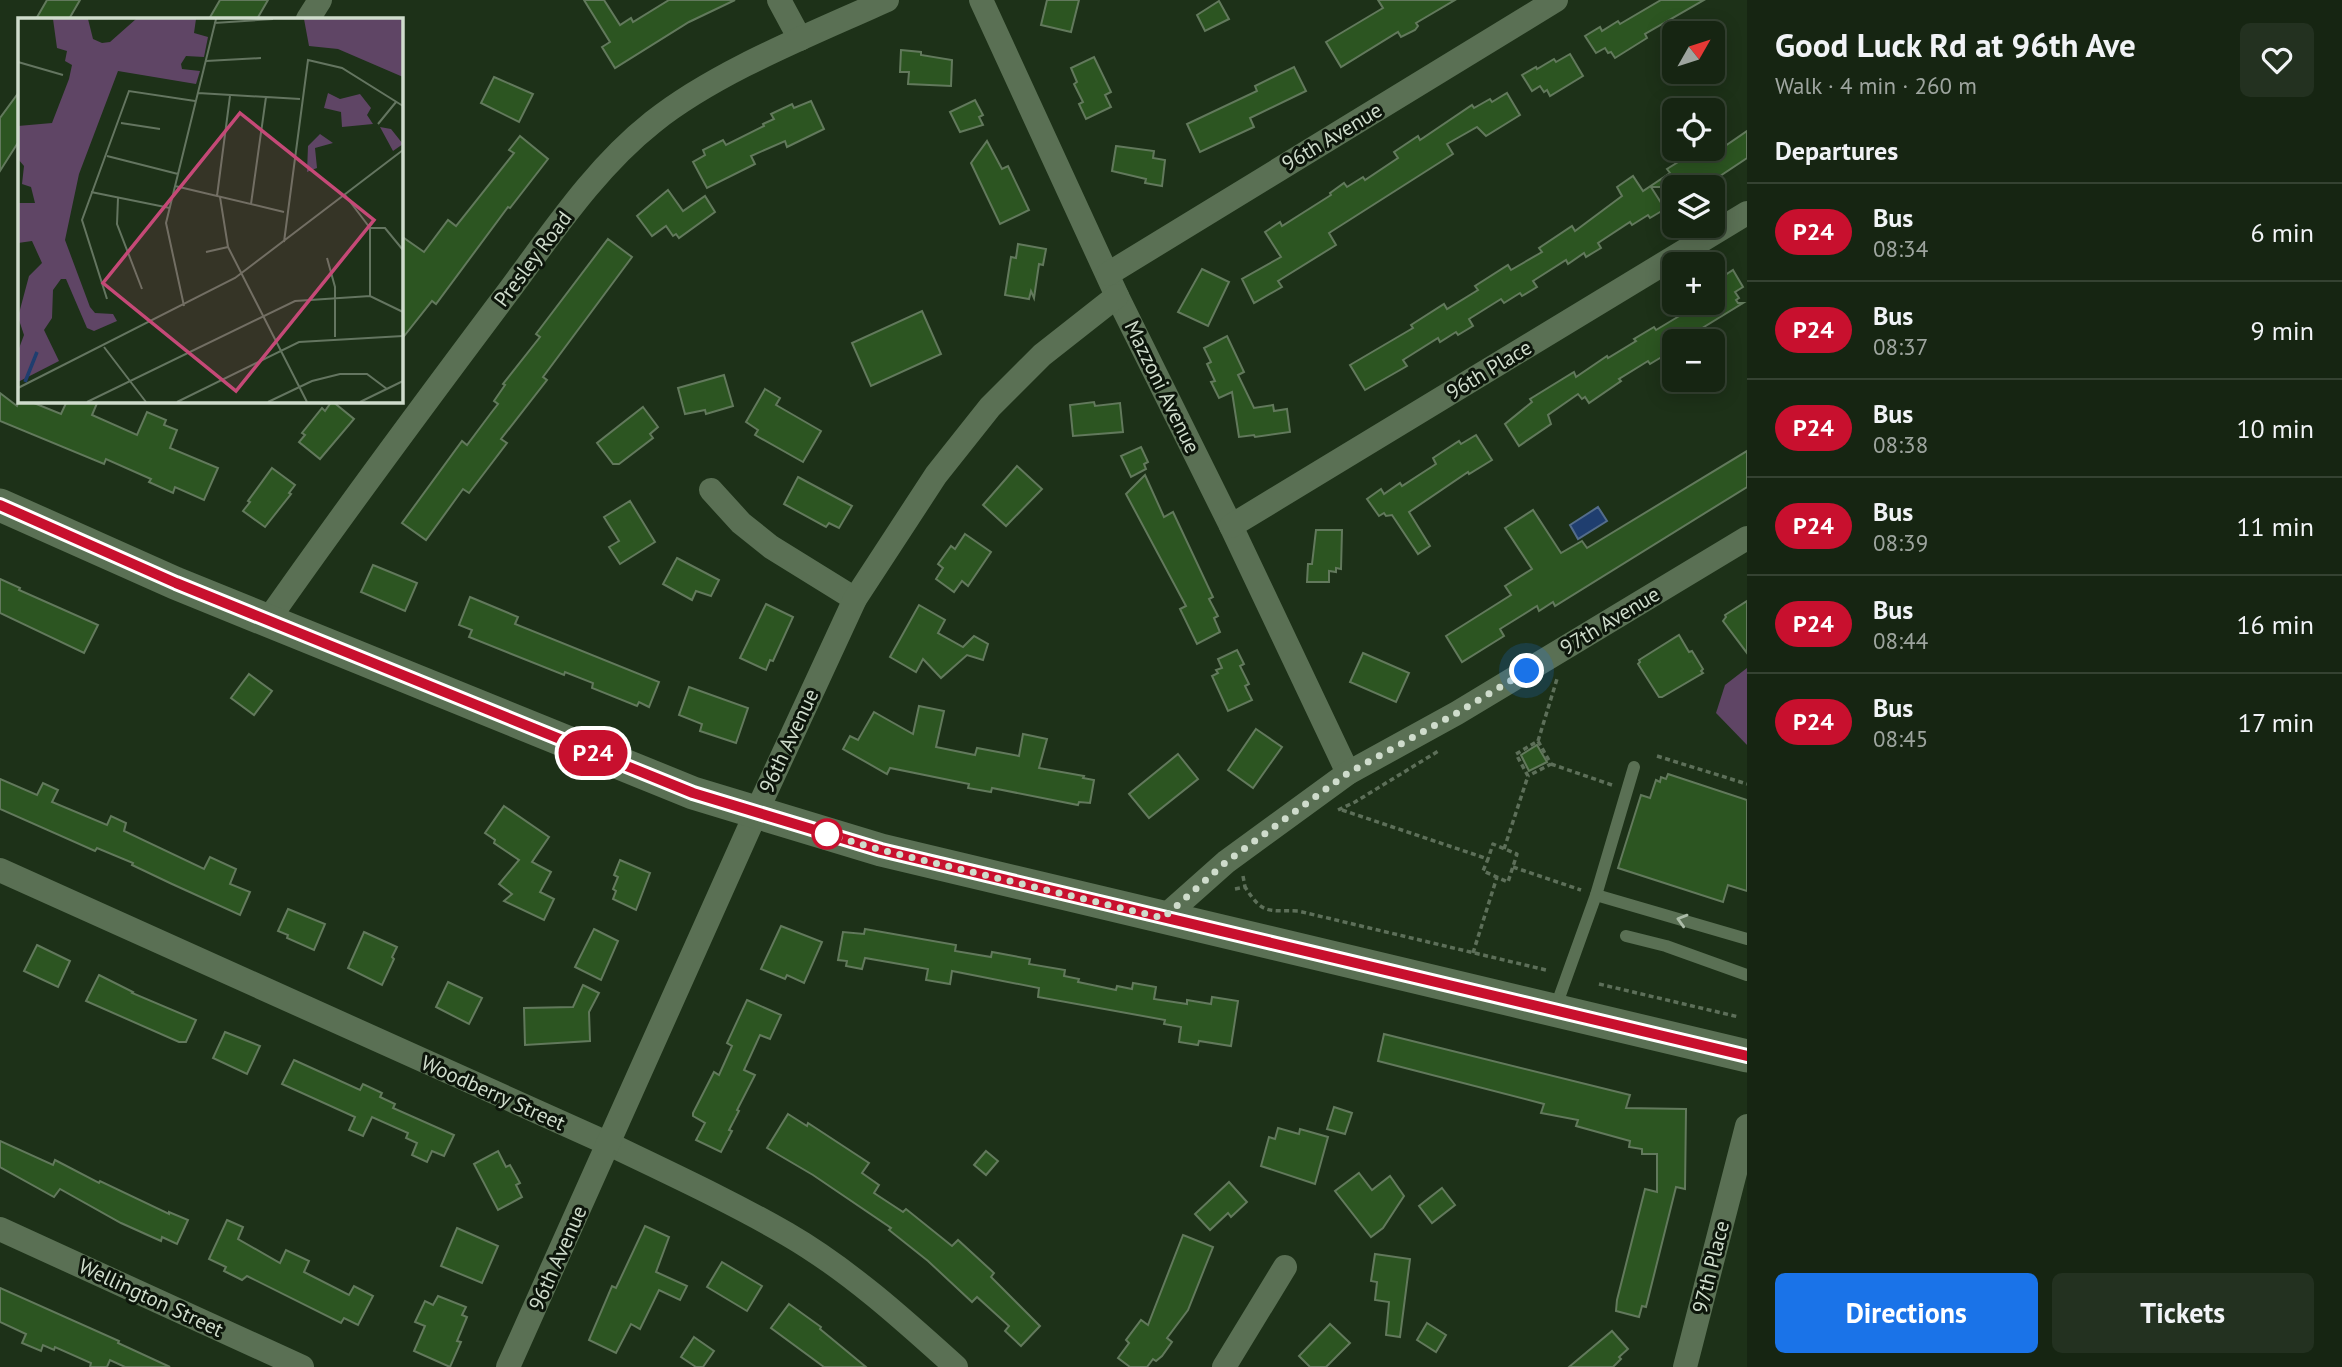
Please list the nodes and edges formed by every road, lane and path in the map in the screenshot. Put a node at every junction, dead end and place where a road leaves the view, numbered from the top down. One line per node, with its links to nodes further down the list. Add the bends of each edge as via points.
1 (320, 0): 6 (street)
2 (779, 0): 7 (street)
3 (887, 0): 7 (street, Presley Road)
4 (981, 0): 9 (street, Mazzoni Avenue)
5 (1556, 0): 9 (street, 96th Avenue)
6 (309, 18)
7 (800, 39): 15 (street, Presley Road, via 690,97 626,145 530,262)
8 (1747, 213): 12 (street, 96th Place)
9 (1112, 285): 12 (street, Mazzoni Avenue); 14 (street, 96th Avenue, via 990,407 936,475)
10 (710, 490): 14 (street, via 771,547)
11 (0, 505): 15 (main road)
12 (1231, 526): 21 (street, Mazzoni Avenue)
13 (1747, 538): 21 (street, 97th Avenue, via 1457,713)
14 (855, 599): 26 (street, 96th Avenue)
15 (268, 620): 26 (main road, via 693,793)
16 (1557, 679): 17 (path)
17 (1538, 741): 19 (path); 22 (path, via 1516,754)
18 (1657, 756): 23 (path)
19 (1551, 764): 22 (path); 24 (path)
20 (1634, 767): 24 (lane)
21 (1348, 773): 34 (street, 97th Avenue, via 1226,862)
22 (1528, 776): 27 (path)
23 (1747, 784)
24 (1627, 790): 33 (lane)
25 (1340, 809): 28 (path)
26 (756, 813): 34 (main road, via 881,850); 45 (street, 96th Avenue)
27 (1504, 849): 28 (path, via 1493,845); 29 (path, via 1517,854)
28 (1488, 859): 31 (path, via 1483,871)
29 (1513, 867): 31 (path, via 1508,882); 33 (path)
30 (0, 870): 45 (street, Woodberry Street)
31 (1497, 877): 37 (path)
32 (1235, 889): 37 (path, via 1245,887 1257,906 1266,910 1298,911)
33 (1596, 895): 36 (lane, one-way to 33); 41 (lane)
34 (1163, 918): 41 (main road)
35 (1626, 936): 39 (lane)
36 (1747, 939)
37 (1473, 953): 38 (path)
38 (1546, 971)
39 (1747, 975)
40 (1600, 984): 42 (path)
41 (1555, 1009): 43 (main road)
42 (1739, 1017)
43 (1747, 1056)
44 (1747, 1126): 52 (street, 97th Place)
45 (609, 1144): 49 (street, 96th Avenue); 50 (street, Woodberry Street, via 789,1235 854,1280)
46 (0, 1229): 48 (street, Wellington Street)
47 (1285, 1268): 51 (street)
48 (302, 1367)
49 (508, 1367)
50 (956, 1367)
51 (1224, 1367)
52 (1685, 1367)

